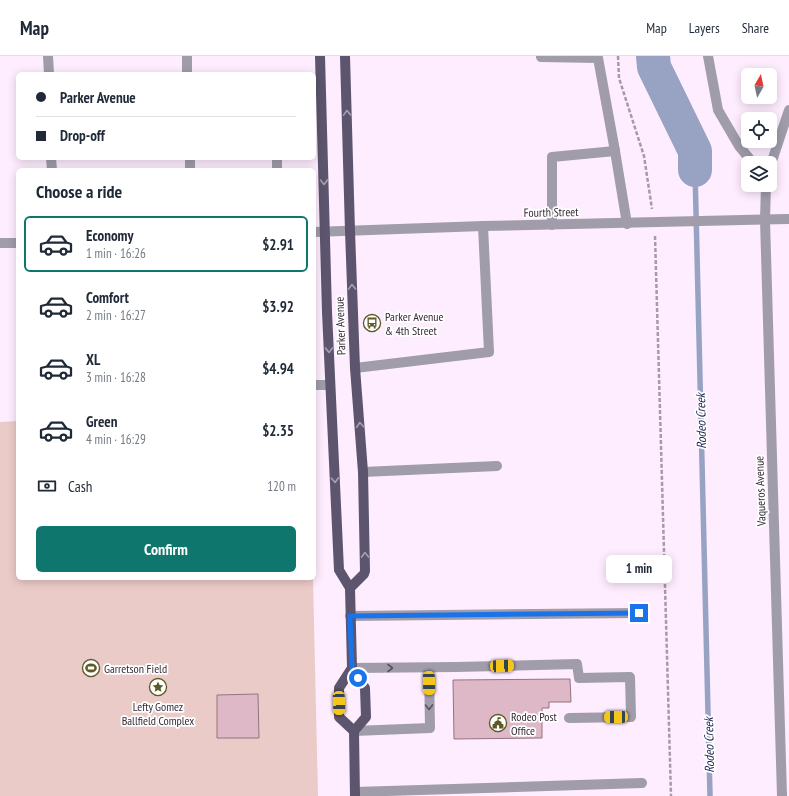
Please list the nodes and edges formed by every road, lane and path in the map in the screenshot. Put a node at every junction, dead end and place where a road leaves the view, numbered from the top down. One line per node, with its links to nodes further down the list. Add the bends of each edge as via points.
1 (48, 56): 8 (street)
2 (187, 56): 9 (street)
3 (320, 56): 11 (main road, Parker Avenue)
4 (345, 56): 22 (main road, Parker Avenue, one-way to 4)
5 (618, 56): 18 (path, via 619,78 644,156)
6 (708, 56): 13 (street, via 718,110)
7 (542, 57): 12 (street, via 598,58)
8 (49, 72)
9 (187, 72)
10 (789, 110): 14 (street)
11 (318, 124): 23 (main road, Parker Avenue, one-way to 23)
12 (615, 151): 19 (street); 20 (street, via 552,156)
13 (747, 156)
14 (774, 156)
15 (766, 192): 17 (street, Vaqueros Avenue)
16 (789, 219): 17 (street, Fourth Street)
17 (765, 220): 18 (street, Fourth Street); 41 (street, Vaqueros Avenue)
18 (654, 223): 19 (street, Fourth Street); 40 (path)
19 (627, 224): 20 (street, Fourth Street)
20 (552, 225): 21 (street, Fourth Street)
21 (484, 226): 22 (street, Fourth Street); 26 (street, via 489,352)
22 (350, 231): 23 (street, Fourth Street); 26 (main road, Parker Avenue, one-way to 22)
23 (319, 232): 27 (main road, Parker Avenue, one-way to 27)
24 (0, 243): 25 (street)
25 (16, 243)
26 (355, 368): 30 (main road, Parker Avenue, one-way to 26)
27 (330, 384): 28 (street); 31 (main road, Parker Avenue, one-way to 31, via 339,570)
28 (316, 385)
29 (497, 466): 30 (street)
30 (364, 472): 31 (main road, Parker Avenue, one-way to 30, via 365,570)
31 (350, 588): 33 (main road)
32 (639, 613): 33 (street)
33 (350, 616): 34 (main road)
34 (352, 668): 35 (street, one-way to 35); 37 (main road, via 365,688 366,717); 37 (main road, via 339,688 339,717)
35 (429, 668): 36 (street, via 577,664 579,678 630,677 631,716); 37 (street, one-way to 37, via 430,728)
36 (569, 718)
37 (354, 731): 39 (main road)
38 (642, 783): 39 (street)
39 (355, 794)
40 (670, 796)
41 (782, 796)

